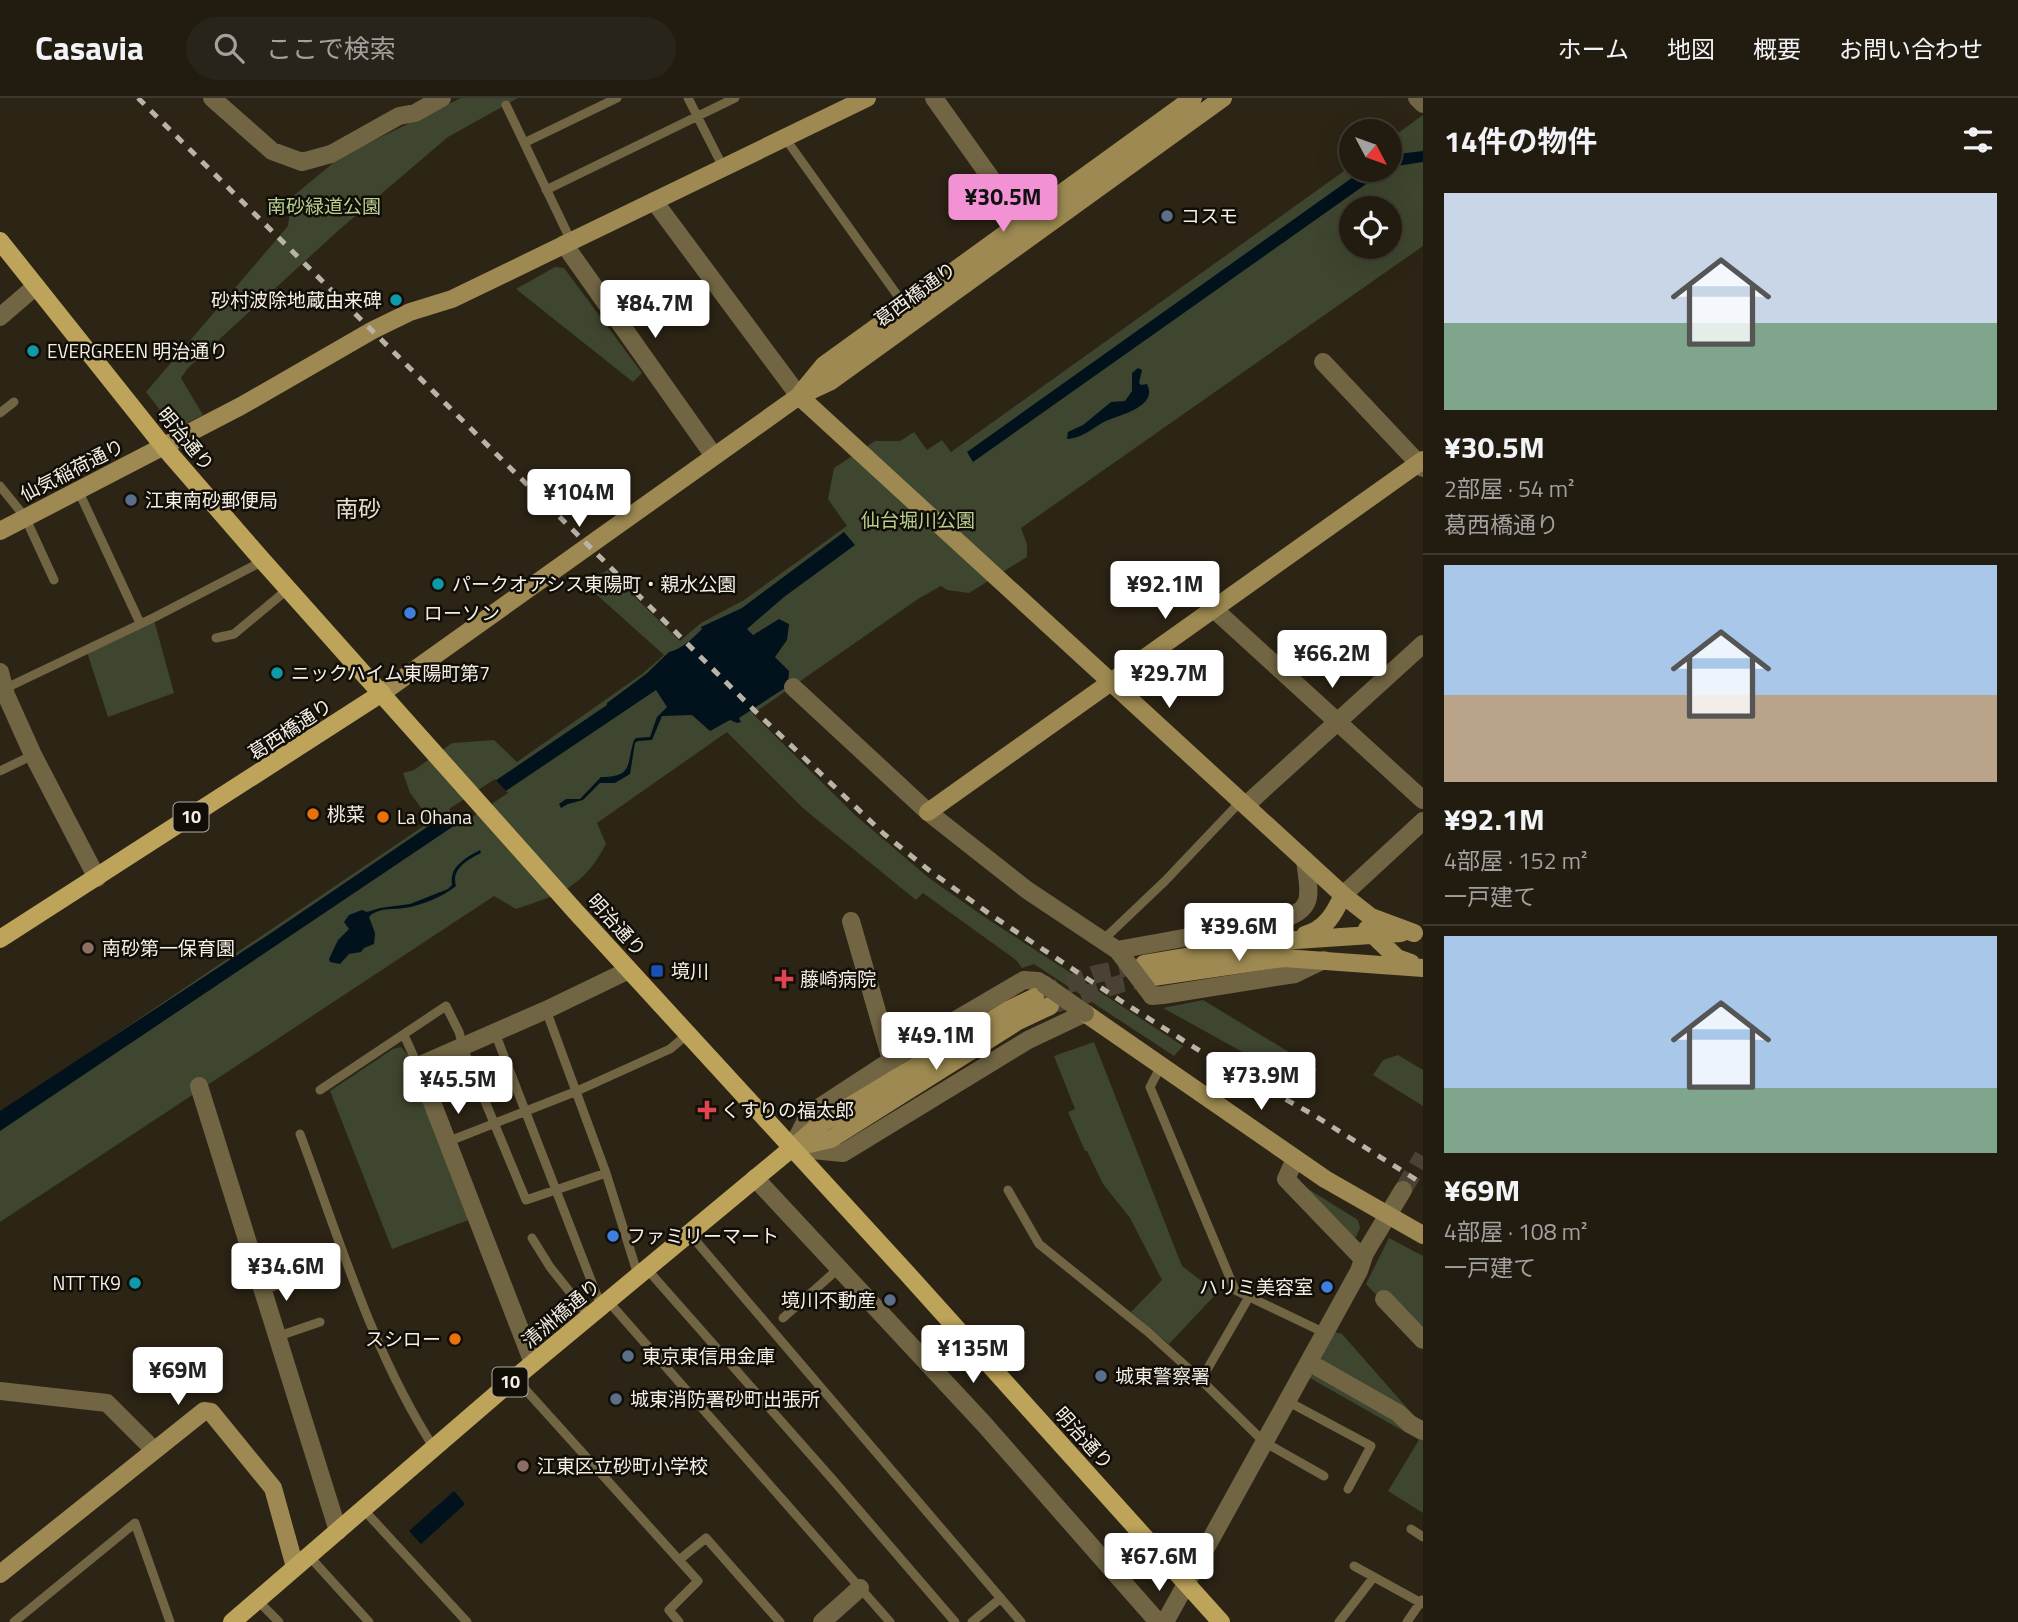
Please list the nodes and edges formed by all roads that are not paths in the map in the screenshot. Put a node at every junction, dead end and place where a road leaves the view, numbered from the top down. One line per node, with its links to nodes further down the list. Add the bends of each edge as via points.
1 (212, 98): 2 (street, via 272,151 302,162 331,155 399,116)
2 (442, 98)
3 (617, 98): 15 (lane)
4 (688, 98): 13 (lane)
5 (735, 98): 13 (lane)
6 (867, 98): 14 (street, 仙気稲荷通り)
7 (934, 98): 19 (street)
8 (1193, 98): 19 (street, 葛西橋通り)
9 (1223, 98): 26 (street, 葛西橋通り, via 831,381)
10 (1417, 98): 11 (street)
11 (1423, 104)
12 (506, 105): 15 (lane)
13 (698, 116): 16 (lane); 17 (lane)
14 (785, 138): 16 (street, 仙気稲荷通り); 23 (lane)
15 (524, 143): 17 (lane)
16 (723, 167): 18 (street, 仙気稲荷通り)
17 (546, 190): 21 (lane)
18 (654, 201): 21 (street, 仙気稲荷通り); 26 (street)
19 (1022, 222): 23 (street, 葛西橋通り)
20 (0, 242): 22 (main road, 明治通り)
21 (568, 243): 29 (street, 仙気稲荷通り, via 452,299 410,312); 30 (street)
22 (36, 286): 24 (street); 29 (main road, 明治通り)
23 (905, 306): 26 (street, 葛西橋通り, via 820,368)
24 (0, 317)
25 (1323, 362): 31 (street)
26 (799, 396): 30 (street, 葛西橋通り); 43 (street)
27 (13, 402): 28 (lane)
28 (0, 413)
29 (164, 447): 33 (street, 仙気稲荷通り); 36 (main road, 明治通り)
30 (714, 456): 46 (street, 葛西橋通り)
31 (1421, 464): 39 (street)
32 (0, 486): 34 (lane)
33 (78, 490): 34 (street, 仙気稲荷通り); 40 (lane)
34 (25, 517): 35 (street, 仙気稲荷通り); 37 (lane)
35 (0, 531)
36 (263, 561): 38 (main road, 明治通り); 40 (lane)
37 (54, 580)
38 (288, 589): 41 (lane, via 234,634); 46 (main road, 明治通り)
39 (1215, 610): 43 (street); 47 (street)
40 (140, 623): 44 (lane)
41 (216, 638)
42 (1423, 644): 47 (street)
43 (1111, 683): 51 (street); 52 (street)
44 (1, 684): 48 (street)
45 (793, 687): 52 (street)
46 (382, 694): 55 (main road, 葛西橋通り / 10); 66 (main road, 明治通り)
47 (1337, 721): 50 (street); 51 (street)
48 (33, 755): 49 (lane); 55 (street)
49 (0, 771)
50 (1423, 800)
51 (1244, 803): 54 (street); 63 (lane, via 1165,881)
52 (928, 812): 63 (street, via 1027,890)
53 (1423, 821): 56 (street)
54 (1305, 860): 56 (street); 63 (street, via 1309,895 1297,915)
55 (97, 878): 61 (main road, 葛西橋通り / 10)
56 (1343, 895): 58 (street); 59 (street, via 1371,917); 60 (street, via 1350,914); 62 (street, via 1324,926)
57 (851, 921): 75 (street)
58 (1372, 934): 59 (street); 60 (street); 65 (street, via 1397,958)
59 (1418, 934)
60 (1345, 936): 62 (street); 64 (street)
61 (0, 939)
62 (1281, 942): 67 (street)
63 (1114, 949): 67 (street, bridge)
64 (1324, 960): 65 (street); 67 (street, via 1296,974 1163,995 1152,996)
65 (1422, 967)
66 (629, 970): 69 (street); 72 (main road, 明治通り)
67 (1148, 976)
68 (1044, 996): 70 (street, bridge); 75 (street, via 1038,981 1024,980); 85 (street, 清洲橋通り, via 1018,1021 831,1139)
69 (546, 1010): 71 (street); 80 (lane)
70 (1086, 1013): 77 (street); 85 (street, via 1028,1040 843,1153)
71 (495, 1033): 74 (street); 81 (lane)
72 (688, 1034): 80 (lane, via 670,1049); 85 (main road, 明治通り)
73 (404, 1035): 74 (lane, via 446,1006); 76 (lane); 79 (lane)
74 (462, 1047): 76 (street); 82 (lane)
75 (891, 1060): 85 (street, via 809,1114)
76 (418, 1066): 84 (street)
77 (1161, 1066): 86 (street); 101 (lane, via 1150,1087 1235,1290)
78 (199, 1086): 100 (street)
79 (320, 1090)
80 (577, 1091): 81 (lane); 87 (lane)
81 (526, 1110): 82 (lane); 91 (lane)
82 (494, 1124): 84 (lane); 91 (lane, via 526,1200)
83 (300, 1134): 117 (lane, via 383,1353)
84 (447, 1142): 109 (street)
85 (792, 1148): 88 (main road, 清洲橋通り / 10); 130 (main road, 明治通り)
86 (1295, 1159): 92 (street); 96 (street, via 1286,1179)
87 (606, 1173): 91 (lane); 98 (lane)
88 (755, 1178): 93 (main road, 清洲橋通り / 10); 97 (street)
89 (1007, 1190): 112 (lane, via 1039,1244)
90 (1404, 1190): 92 (street)
91 (555, 1191): 103 (lane)
92 (1387, 1216): 94 (street); 96 (street)
93 (689, 1233): 98 (main road, 清洲橋通り / 10); 132 (lane)
94 (1423, 1235)
95 (532, 1238): 103 (lane, via 550,1267)
96 (1363, 1259): 106 (street)
97 (838, 1269): 104 (lane); 148 (street, via 984,1424)
98 (642, 1272): 103 (main road, 清洲橋通り / 10); 145 (lane, via 833,1480)
99 (304, 1276): 100 (lane)
100 (262, 1290): 107 (street)
101 (1249, 1297): 106 (lane); 112 (lane)
102 (1384, 1298): 108 (street)
103 (599, 1307): 109 (main road, 清洲橋通り / 10); 131 (lane)
104 (783, 1318)
105 (320, 1322): 107 (lane)
106 (1325, 1333): 114 (street)
107 (276, 1337): 123 (street)
108 (1423, 1340)
109 (533, 1363): 111 (main road, 清洲橋通り / 10)
110 (1319, 1368): 115 (street)
111 (514, 1378): 117 (main road, 清洲橋通り / 10); 125 (lane)
112 (1201, 1380): 116 (lane)
113 (0, 1391): 118 (street, via 107,1403)
114 (1287, 1401): 116 (street); 120 (lane, via 1371,1446)
115 (1423, 1431)
116 (1264, 1442): 119 (lane); 130 (street)
117 (434, 1448): 121 (main road, 清洲橋通り / 10)
118 (154, 1450): 126 (street, via 204,1411 211,1412 273,1488); 128 (street)
119 (1324, 1476)
120 (1348, 1489)
121 (363, 1508): 123 (main road, 清洲橋通り / 10); 140 (lane)
122 (1411, 1529): 124 (lane)
123 (338, 1531): 126 (main road, 清洲橋通り / 10)
124 (1423, 1537)
125 (679, 1560): 141 (lane, via 698,1581 669,1611); 142 (lane, via 705,1538)
126 (302, 1561): 133 (main road, 清洲橋通り / 10); 139 (lane)
127 (1354, 1566): 129 (lane)
128 (0, 1574)
129 (1373, 1578): 134 (lane); 151 (lane)
130 (1186, 1583): 149 (street); 150 (main road, 明治通り)
131 (860, 1588): 143 (street); 144 (lane)
132 (1001, 1598): 146 (lane); 147 (lane)
133 (257, 1600): 137 (main road, 清洲橋通り / 10); 138 (lane)
134 (1422, 1602): 152 (lane)
135 (14, 1622): 136 (lane, via 135,1523)
136 (170, 1622)
137 (232, 1622)
138 (279, 1622)
139 (369, 1622)
140 (467, 1622)
141 (679, 1622)
142 (780, 1622)
143 (822, 1622)
144 (890, 1622)
145 (955, 1622)
146 (972, 1622)
147 (1021, 1622)
148 (1158, 1622)
149 (1165, 1622)
150 (1221, 1622)
151 (1339, 1622)
152 (1407, 1622)

